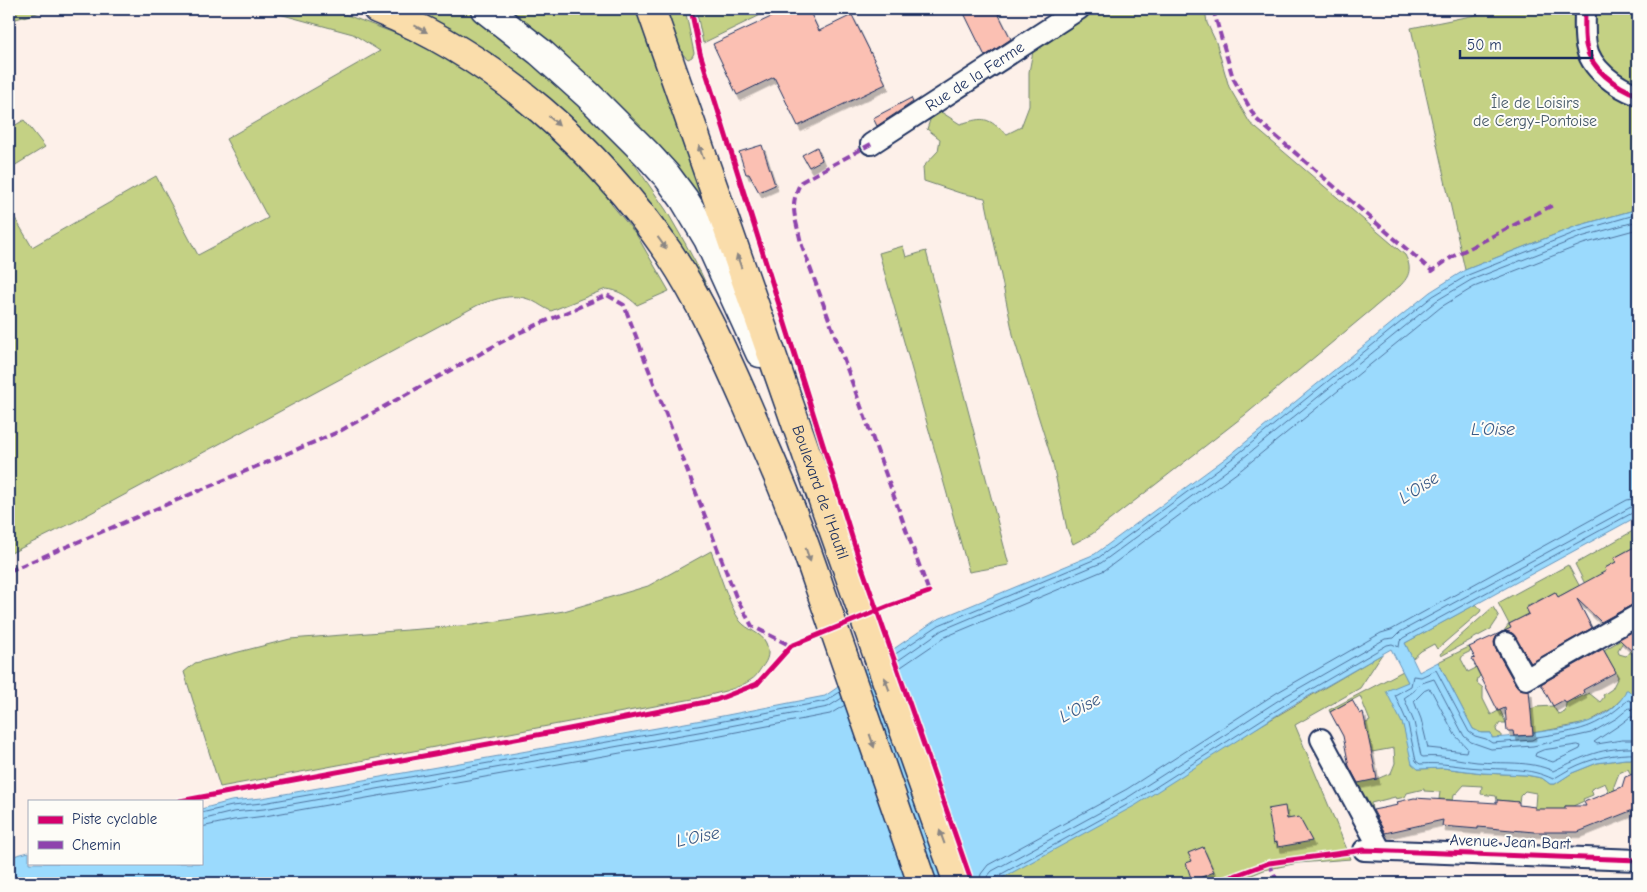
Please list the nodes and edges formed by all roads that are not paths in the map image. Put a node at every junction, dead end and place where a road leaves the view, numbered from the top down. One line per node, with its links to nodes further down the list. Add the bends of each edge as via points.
1 (377, 9): 10 (main road, one-way to 10, via 447,44 520,93 575,140 624,194 669,254 716,334)
2 (485, 9): 7 (main road, Boulevard de l'Hautil, via 566,74)
3 (651, 9): 9 (main road, one-way to 3)
4 (1078, 9): 8 (street, Rue de la Ferme)
5 (1585, 9): 6 (street, via 1586,45 1591,59 1607,77)
6 (1638, 95)
7 (624, 131): 9 (main road, Boulevard de l'Hautil, via 667,176 698,222); 10 (main road, Boulevard de l'Hautil, via 671,204 710,280 748,376)
8 (872, 144)
9 (806, 455): 16 (main road, Boulevard de l'Hautil, one-way to 9)
10 (792, 510): 15 (main road, Boulevard de l'Hautil, one-way to 15)
11 (1638, 615): 12 (street, via 1526,678)
12 (1506, 643)
13 (1322, 739): 14 (street, Avenue Jean Bart, via 1372,850)
14 (1638, 860)
15 (922, 883)
16 (958, 883)

